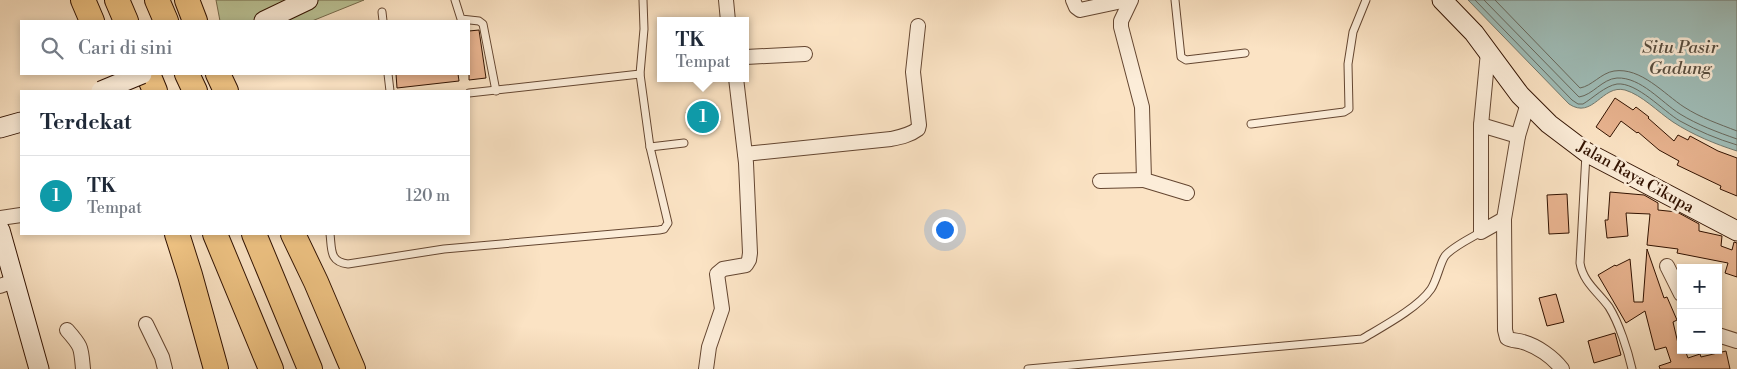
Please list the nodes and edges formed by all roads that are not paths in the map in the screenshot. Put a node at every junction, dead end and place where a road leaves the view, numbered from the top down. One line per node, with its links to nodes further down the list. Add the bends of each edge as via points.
1 (83, 0): 17 (highway)
2 (117, 0): 18 (highway)
3 (157, 0): 19 (highway)
4 (187, 0): 20 (highway)
5 (308, 0): 21 (main road)
6 (455, 0): 42 (lane, via 461,19 483,23)
7 (643, 0): 28 (lane)
8 (726, 0): 16 (street)
9 (1073, 0): 10 (street, via 1080,10)
10 (1126, 0)
11 (1130, 0): 54 (street, via 1121,27 1142,107)
12 (1176, 0): 25 (lane, via 1182,57 1186,60)
13 (1366, 0): 46 (lane, via 1353,32 1348,64 1349,109)
14 (1442, 0): 24 (main road, Jalan Raya Cikupa)
15 (382, 12): 22 (lane)
16 (728, 17)
17 (92, 20)
18 (126, 20)
19 (166, 20)
20 (195, 20)
21 (266, 20)
22 (383, 20)
23 (918, 26): 53 (street, via 913,72 916,131 891,139)
24 (1488, 52): 44 (main road, Jalan Raya Cikupa); 47 (street)
25 (1245, 53)
26 (805, 54): 27 (street)
27 (749, 57)
28 (640, 74): 42 (lane); 51 (lane)
29 (115, 75): 37 (highway)
30 (140, 75): 36 (main road, bridge)
31 (148, 75): 38 (highway)
32 (187, 75): 39 (highway)
33 (218, 75): 40 (highway)
34 (388, 75): 41 (lane)
35 (736, 82): 53 (street)
36 (103, 90)
37 (123, 90)
38 (155, 90)
39 (195, 90)
40 (226, 90)
41 (390, 90)
42 (496, 91): 43 (lane)
43 (470, 93)
44 (1528, 103): 49 (street); 52 (main road, Jalan Raya Cikupa)
45 (20, 122): 48 (main road)
46 (1251, 124)
47 (1481, 125): 49 (street); 62 (street)
48 (0, 128)
49 (1518, 136): 59 (street)
50 (684, 142): 51 (lane)
51 (650, 147): 67 (lane, via 668,223 659,230 444,249 348,264 339,263 334,258)
52 (1586, 152): 61 (main road, Jalan Raya Cikupa); 85 (lane, via 1581,271 1609,308)
53 (745, 154): 82 (street, via 750,260 717,274 722,309 709,347)
54 (1144, 180): 55 (street); 56 (street)
55 (1100, 181)
56 (1187, 193)
57 (20, 216): 58 (street)
58 (0, 218)
59 (1504, 219): 62 (street); 84 (street, via 1507,338 1537,349)
60 (0, 230): 69 (main road)
61 (1737, 231)
62 (1481, 232): 83 (lane, via 1444,257 1431,289 1408,310 1362,339)
63 (177, 235): 78 (highway)
64 (215, 235): 79 (highway)
65 (254, 235): 80 (highway)
66 (293, 235): 81 (highway)
67 (330, 235)
68 (1668, 266): 70 (street)
69 (7, 284): 75 (main road)
70 (1677, 285)
71 (146, 324): 77 (street)
72 (67, 330): 76 (street, via 83,352)
73 (1722, 336): 74 (street)
74 (1737, 341)
75 (39, 369)
76 (83, 369)
77 (165, 369)
78 (216, 369)
79 (271, 369)
80 (310, 369)
81 (353, 369)
82 (706, 369)
83 (1028, 369)
84 (1562, 369)
85 (1632, 369)

